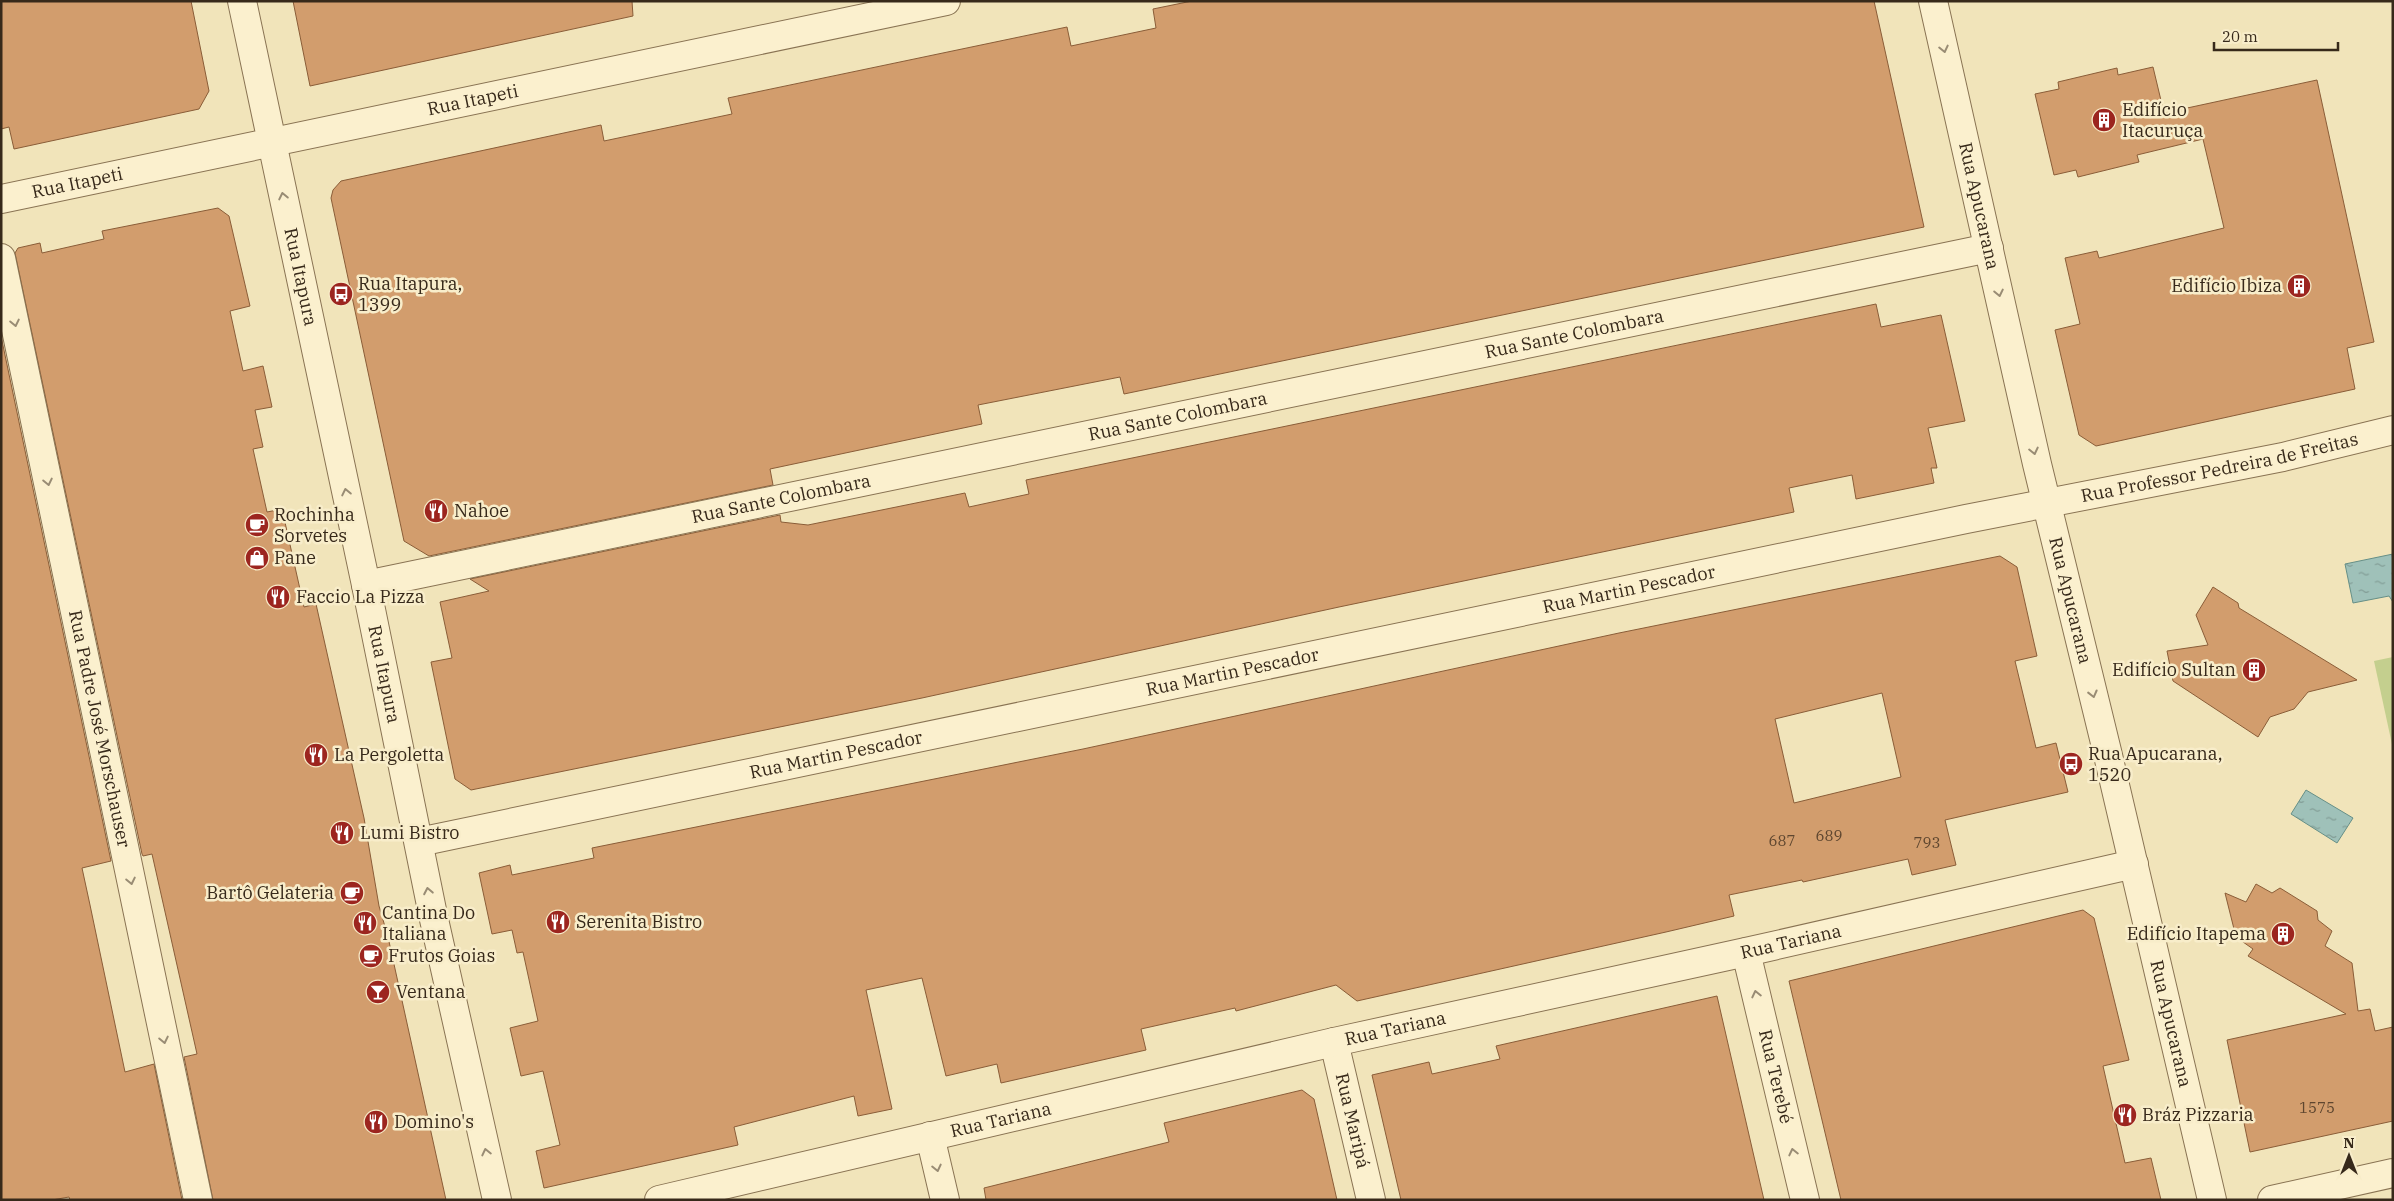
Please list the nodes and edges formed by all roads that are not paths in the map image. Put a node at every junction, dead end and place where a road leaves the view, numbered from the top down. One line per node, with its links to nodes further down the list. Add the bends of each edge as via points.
1 (242, 1): 4 (street, Rua Itapura)
2 (946, 1): 4 (street, Rua Itapeti)
3 (1933, 1): 6 (street, Rua Apucarana, one-way to 6)
4 (272, 142): 5 (street, Rua Itapeti); 10 (street, Rua Itapura, one-way to 4)
5 (1, 199)
6 (1989, 248): 9 (street, Rua Apucarana, one-way to 9); 10 (street, Rua Sante Colombara)
7 (1, 258): 17 (street, Rua Padre José Morschauser, one-way to 17)
8 (2393, 430): 9 (street, Rua Professor Pedreira de Freitas, via 2283,457)
9 (2046, 503): 11 (street, Rua Martin Pescador); 12 (street, Rua Apucarana, one-way to 12)
10 (366, 585): 11 (street, Rua Itapura)
11 (419, 842): 18 (street, Rua Itapura, one-way to 11)
12 (2134, 864): 13 (street, Rua Tariana); 23 (street, Rua Apucarana)
13 (1746, 952): 14 (street, Rua Tariana); 22 (street, Rua Terebé, one-way to 13)
14 (1334, 1042): 15 (street, Rua Tariana); 21 (street, Rua Maripá)
15 (930, 1136): 19 (street, Rua Tariana); 20 (street, one-way to 20)
16 (2393, 1173): 24 (street)
17 (198, 1200)
18 (497, 1200)
19 (659, 1200)
20 (945, 1200)
21 (1371, 1200)
22 (1805, 1200)
23 (2212, 1200)
24 (2272, 1200)

